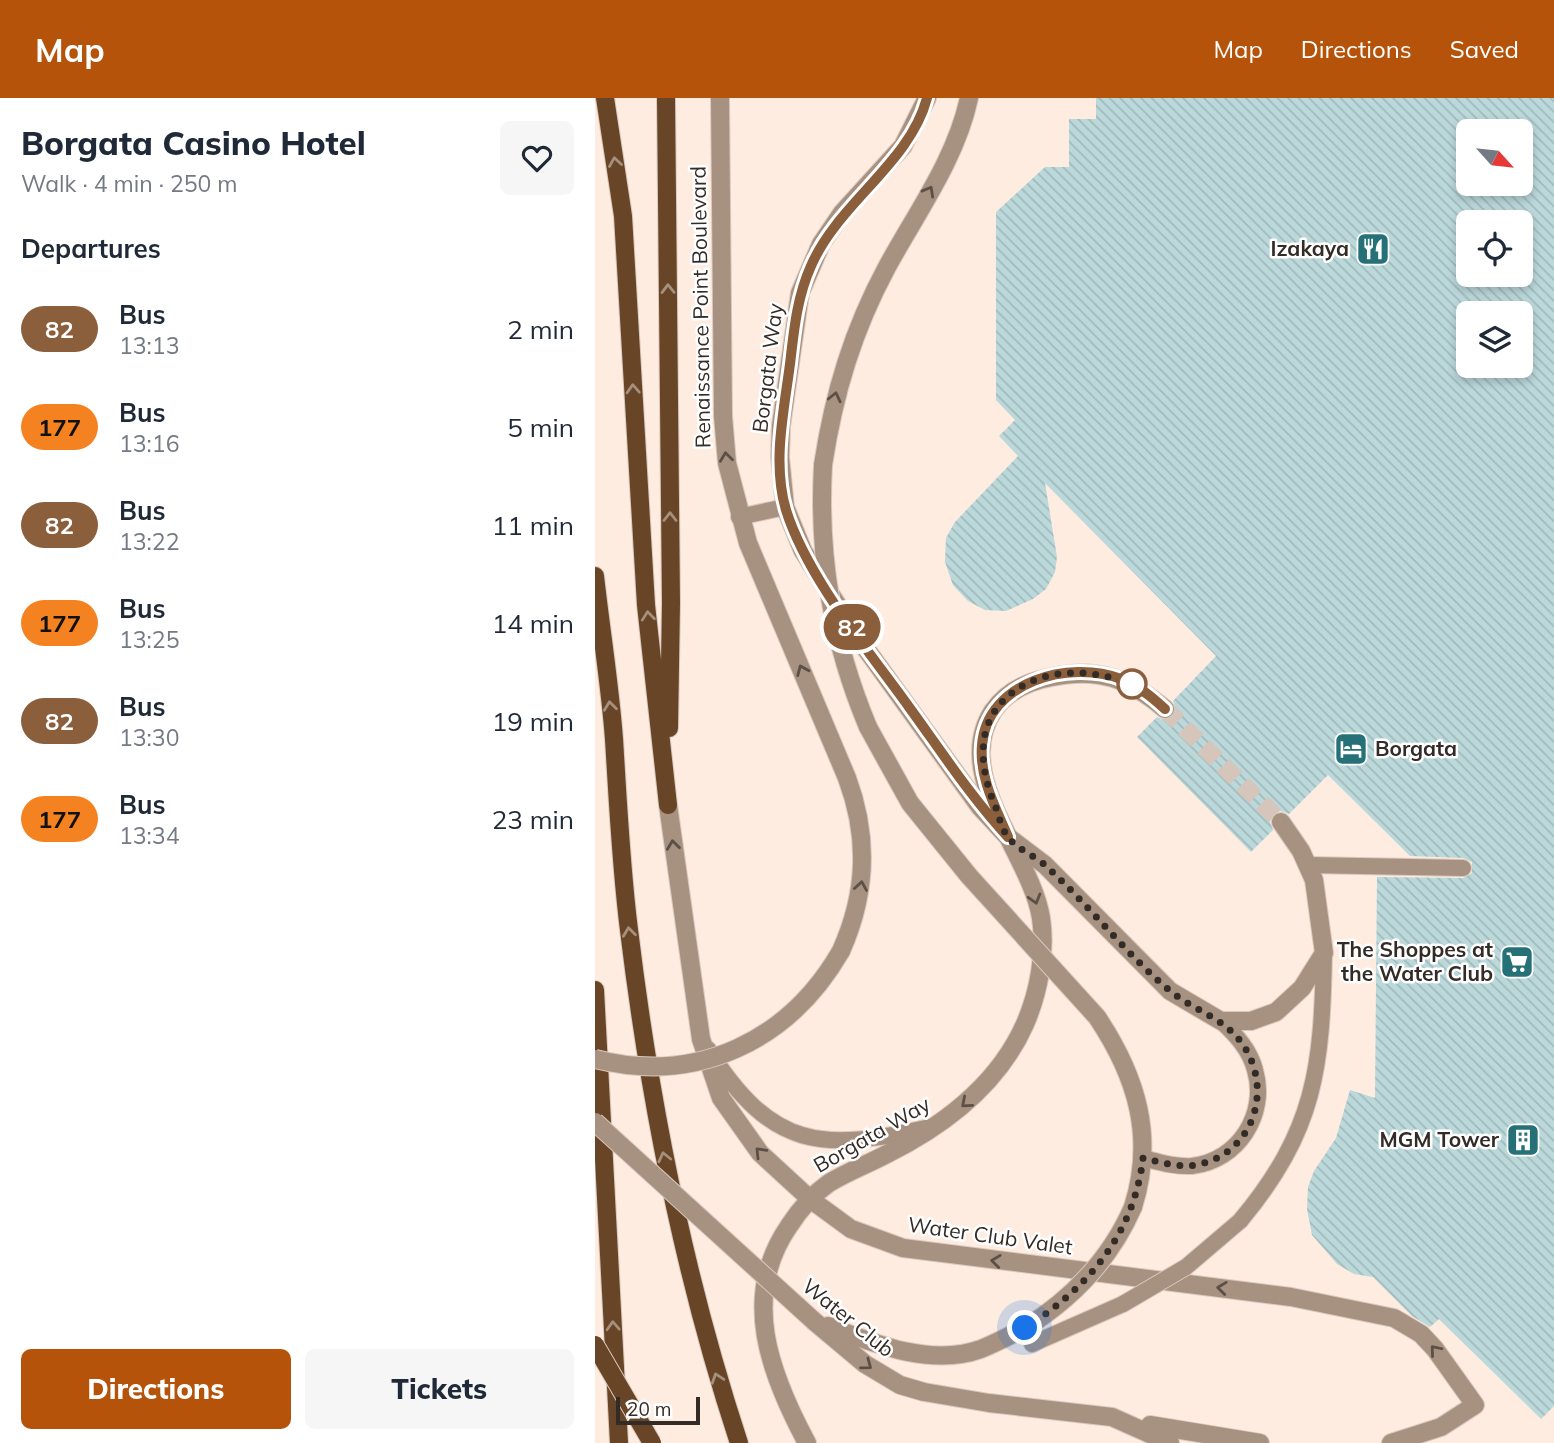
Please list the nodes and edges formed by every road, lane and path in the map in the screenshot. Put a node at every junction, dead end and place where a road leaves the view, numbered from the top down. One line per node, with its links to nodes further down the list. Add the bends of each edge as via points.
1 (605, 98): 10 (main road, one-way to 1, via 646,605 623,216)
2 (666, 98): 10 (main road, one-way to 2, via 671,603)
3 (720, 98): 7 (street, Renaissance Point Boulevard, one-way to 3, via 723,426)
4 (927, 98): 6 (street, Borgata Way, via 903,146 842,213 821,244 800,293 781,425)
5 (969, 98): 22 (street, one-way to 5, bridge, via 1142,1116 1131,1078 1097,1017 969,876 910,803 868,727 844,665 828,596 821,527 823,465 847,354 887,268 952,151)
6 (785, 507): 7 (lane); 12 (street, Borgata Way, via 803,551 861,642 981,807)
7 (739, 517): 19 (street, Renaissance Point Boulevard, one-way to 7, bridge, via 644,1067 694,1063 725,1054 768,1032 796,1011 820,984 841,951 855,914 862,883 859,816)
8 (595, 576): 30 (main road, one-way to 8, via 712,1361 690,1271 643,1035)
9 (1165, 709): 12 (street, Borgata Way, via 1142,689 1119,678 1076,673 1038,679 1006,697 989,718 981,755 985,780)
10 (668, 805): 18 (street, Water Club Valet, one-way to 10)
11 (1281, 822): 13 (street)
12 (1008, 837): 17 (street, Borgata Way, via 1045,865 1170,991); 21 (street, Borgata Way, one-way to 21, via 1041,918 1041,961 1032,1003 1015,1043 990,1079)
13 (1308, 865): 14 (lane); 15 (street, via 1318,899)
14 (1463, 868)
15 (1324, 953): 17 (street, via 1302,988 1276,1012 1251,1021); 25 (lane, bridge, via 1321,1053 1307,1113 1284,1161 1240,1221 1204,1253 1094,1319)
16 (595, 990): 28 (main road, one-way to 16)
17 (1221, 1021): 22 (lane, via 1242,1044 1255,1068 1259,1094 1247,1131 1229,1151 1205,1163 1181,1166)
18 (701, 1039): 21 (lane, via 754,1107 794,1133 849,1142); 23 (street, Water Club Valet, one-way to 18, via 744,1135 721,1098)
19 (595, 1059)
20 (595, 1122): 24 (street, Water Club, bridge)
21 (936, 1125): 23 (street, Borgata Way)
22 (1143, 1158): 25 (street, bridge, via 1133,1207 1112,1248)
23 (810, 1199): 31 (street, Borgata Way, via 776,1245 761,1306 771,1363); 34 (street, Water Club Valet, one-way to 23, via 1441,1427 1475,1405 1435,1349 1421,1334 1394,1318 1279,1296 903,1248 851,1229)
24 (815, 1322): 25 (street, via 876,1345 940,1355); 27 (street, Water Club, one-way to 27, via 882,1376 924,1392)
25 (1029, 1336)
26 (595, 1345): 29 (main road, bridge)
27 (1112, 1417): 32 (street, Water Club); 33 (street)
28 (619, 1443)
29 (652, 1443)
30 (739, 1443)
31 (807, 1443)
32 (1170, 1443)
33 (1260, 1443)
34 (1391, 1443)

